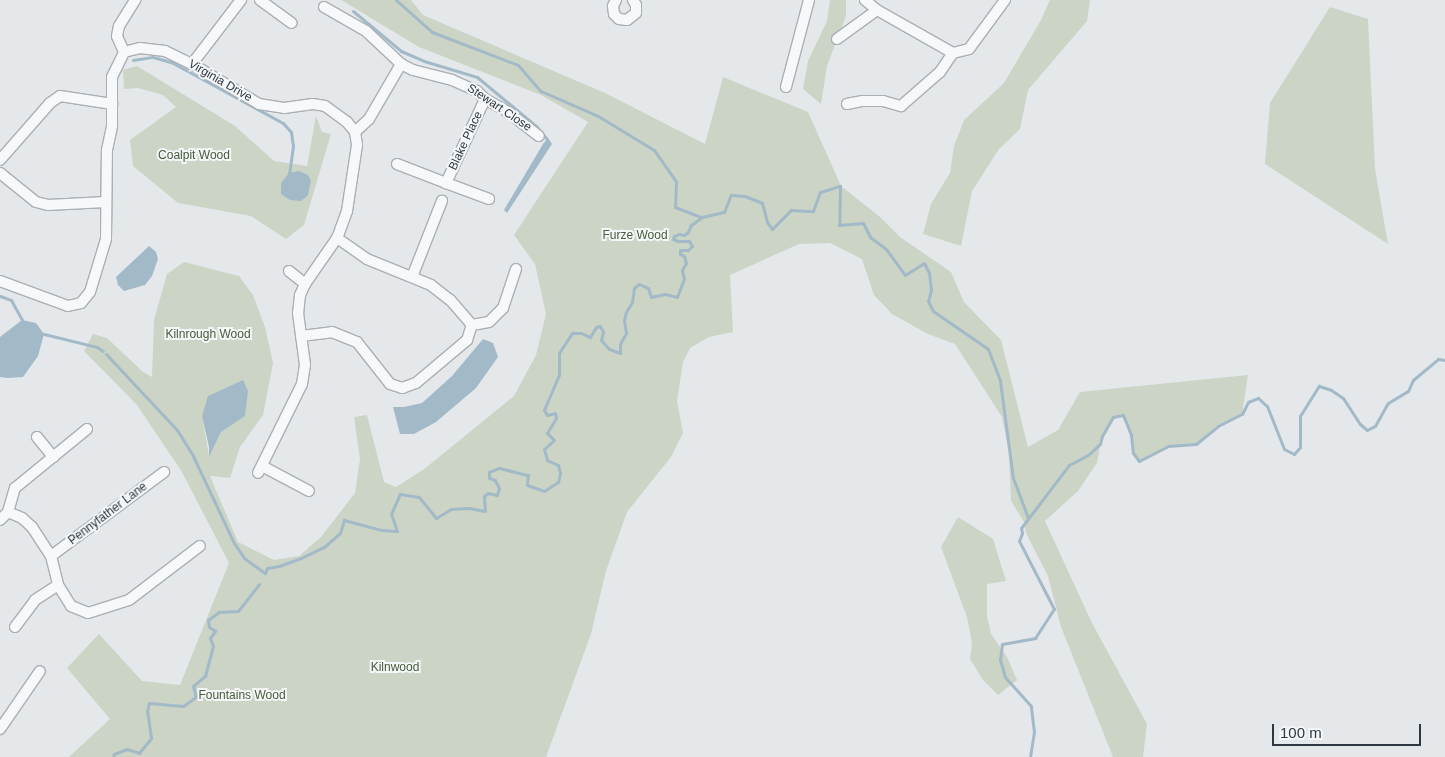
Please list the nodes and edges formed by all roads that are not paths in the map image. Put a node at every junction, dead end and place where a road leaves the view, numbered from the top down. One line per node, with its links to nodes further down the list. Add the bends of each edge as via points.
1 (135, 0): 13 (street, via 119,26 117,36)
2 (241, 0): 15 (street)
3 (260, 0): 11 (street)
4 (616, 0): 5 (street, via 614,14 627,20 636,13)
5 (633, 0)
6 (809, 0): 17 (street)
7 (865, 0): 10 (street)
8 (1005, 0): 14 (street, via 969,49)
9 (324, 7): 16 (street, Stewart Close, via 366,31)
10 (876, 10): 12 (street); 14 (street)
11 (292, 23)
12 (837, 39)
13 (124, 52): 15 (street, Virginia Drive, via 140,48 165,51); 19 (street, via 112,77)
14 (953, 53): 20 (street, via 940,72 901,106 883,101)
15 (192, 64): 21 (street, Virginia Drive, via 259,104 284,108 313,104 325,106)
16 (401, 64): 18 (street, Stewart Close, via 452,80 477,91); 21 (street, via 369,119)
17 (786, 87)
18 (485, 99): 22 (street, Stewart Close); 26 (street, Blake Place)
19 (112, 104): 23 (street, via 60,96 50,103); 29 (street)
20 (847, 104)
21 (355, 132): 30 (street, via 357,145 350,195)
22 (539, 136)
23 (0, 160)
24 (397, 164): 26 (street, Blake Place)
25 (0, 173): 29 (street, via 36,202 48,205)
26 (446, 183): 27 (street, Blake Place)
27 (489, 200)
28 (442, 201): 33 (street)
29 (106, 202): 34 (street, via 106,239 90,292 82,303 68,306)
30 (337, 238): 33 (street, via 367,259); 35 (street)
31 (516, 269): 36 (street, via 503,308 488,322)
32 (289, 271): 35 (street)
33 (412, 277): 36 (street, via 450,300)
34 (0, 281)
35 (305, 284): 37 (street, via 298,313)
36 (472, 325): 37 (street, via 467,340 416,383 402,388 390,384 357,342 332,332)
37 (301, 336): 42 (street, via 305,364 302,384 260,469)
38 (87, 429): 40 (street)
39 (37, 437): 40 (street)
40 (53, 457): 43 (street, via 15,488)
41 (164, 472): 46 (street, Pennyfather Lane)
42 (309, 491)
43 (8, 512): 44 (street); 46 (street, via 32,527)
44 (0, 520)
45 (200, 546): 47 (street, via 129,600 88,612 71,606)
46 (51, 556): 47 (street)
47 (58, 585): 48 (street, via 35,600)
48 (16, 626)
49 (40, 671): 50 (street)
50 (0, 729)

